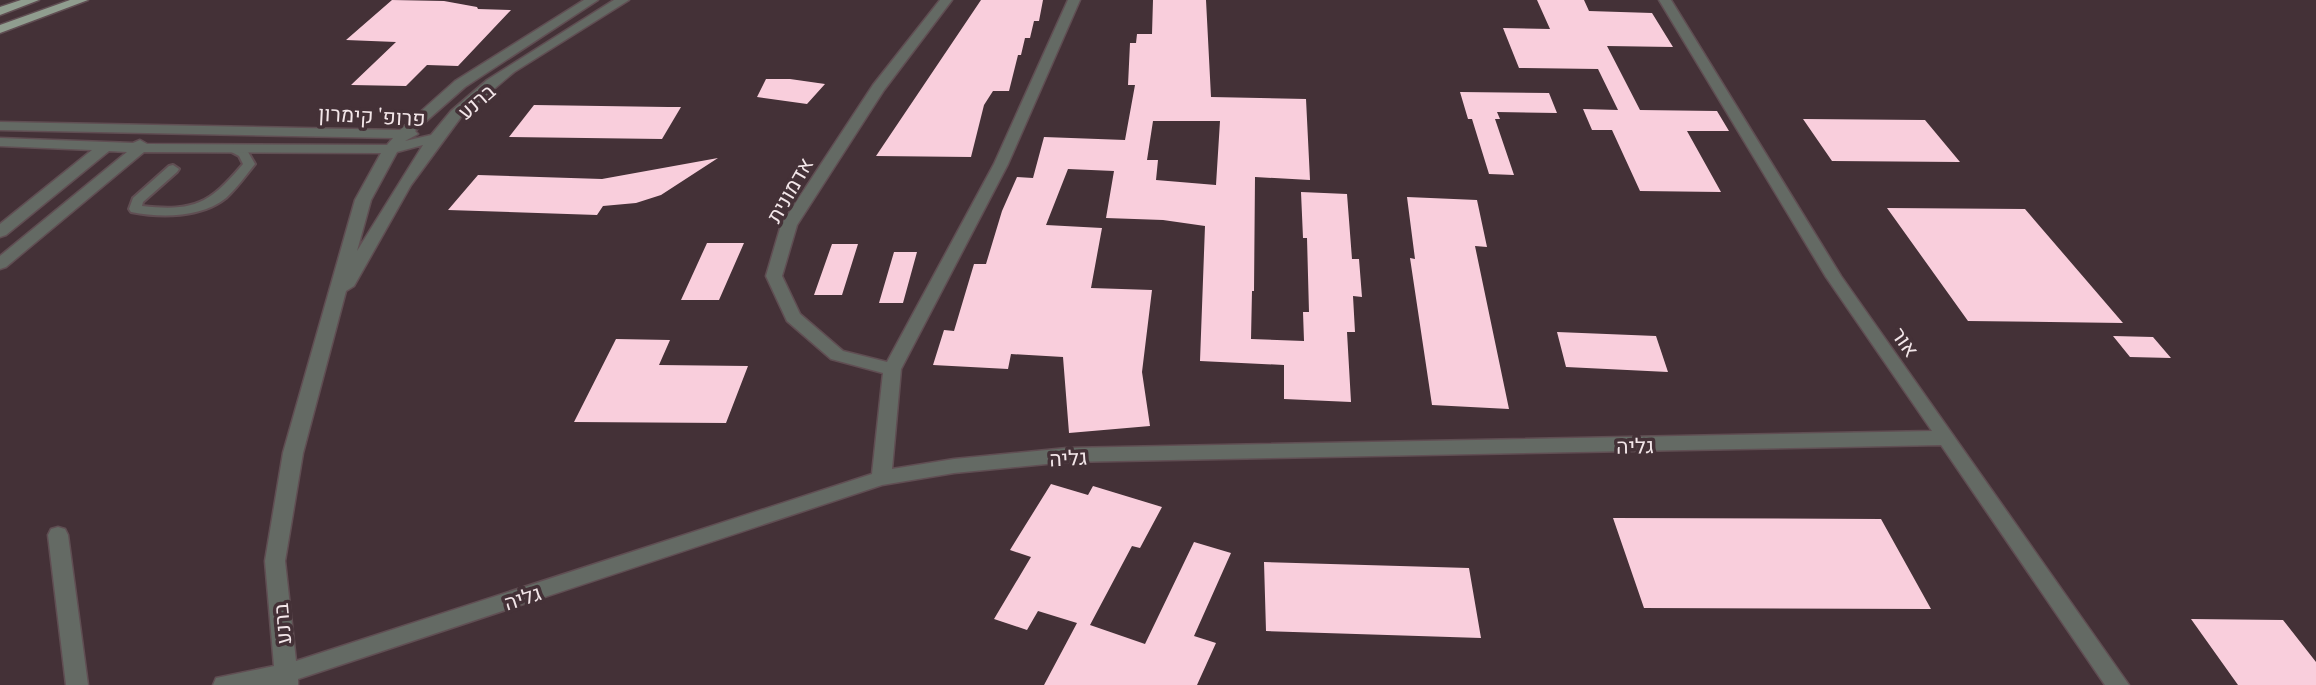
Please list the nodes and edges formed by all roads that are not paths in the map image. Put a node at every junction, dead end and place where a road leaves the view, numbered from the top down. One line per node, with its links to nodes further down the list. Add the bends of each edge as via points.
1 (33, 0): 8 (main road)
2 (82, 0): 9 (main road)
3 (592, 0): 12 (street, ברנע, via 460,84)
4 (623, 0): 13 (street, ברנע, via 474,96)
5 (946, 0): 27 (street, אדמונית, via 878,88 789,225 774,276 793,317 837,355)
6 (1074, 0): 27 (street, via 1001,164)
7 (1670, 4): 28 (street, אור, via 1834,277)
8 (0, 11)
9 (0, 29)
10 (0, 126): 11 (street, פרופ' קימרון)
11 (142, 129): 12 (street, פרופ' קימרון); 16 (street); 17 (street)
12 (404, 133): 13 (street, פרופ' קימרון); 19 (street, ברנע)
13 (435, 138): 19 (street, פרופ' קימרון); 26 (street, ברנע)
14 (0, 142): 15 (street, פרופ' קימרון)
15 (46, 144): 16 (street, פרופ' קימרון); 21 (street, via 64,150)
16 (102, 147): 17 (street, פרופ' קימרון); 21 (street)
17 (140, 148): 18 (street, פרופ' קימרון); 23 (street)
18 (230, 148): 19 (street, פרופ' קימרון); 20 (lane, via 244,154 249,164 217,199 194,208 135,209 137,201)
19 (391, 149): 26 (street, ברנע, via 363,200)
20 (173, 169)
21 (75, 170): 22 (street)
22 (3, 226): 23 (street)
23 (42, 230): 24 (street); 25 (street)
24 (0, 237)
25 (0, 264)
26 (329, 317): 31 (street, ברנע, via 293,453 275,561)
27 (892, 369): 29 (street)
28 (1946, 438): 29 (street, גליה, via 1067,454); 34 (street, אור)
29 (881, 478): 31 (street, גליה)
30 (58, 535): 32 (street)
31 (286, 680): 33 (street, גליה)
32 (77, 685)
33 (224, 685)
34 (2118, 685)

